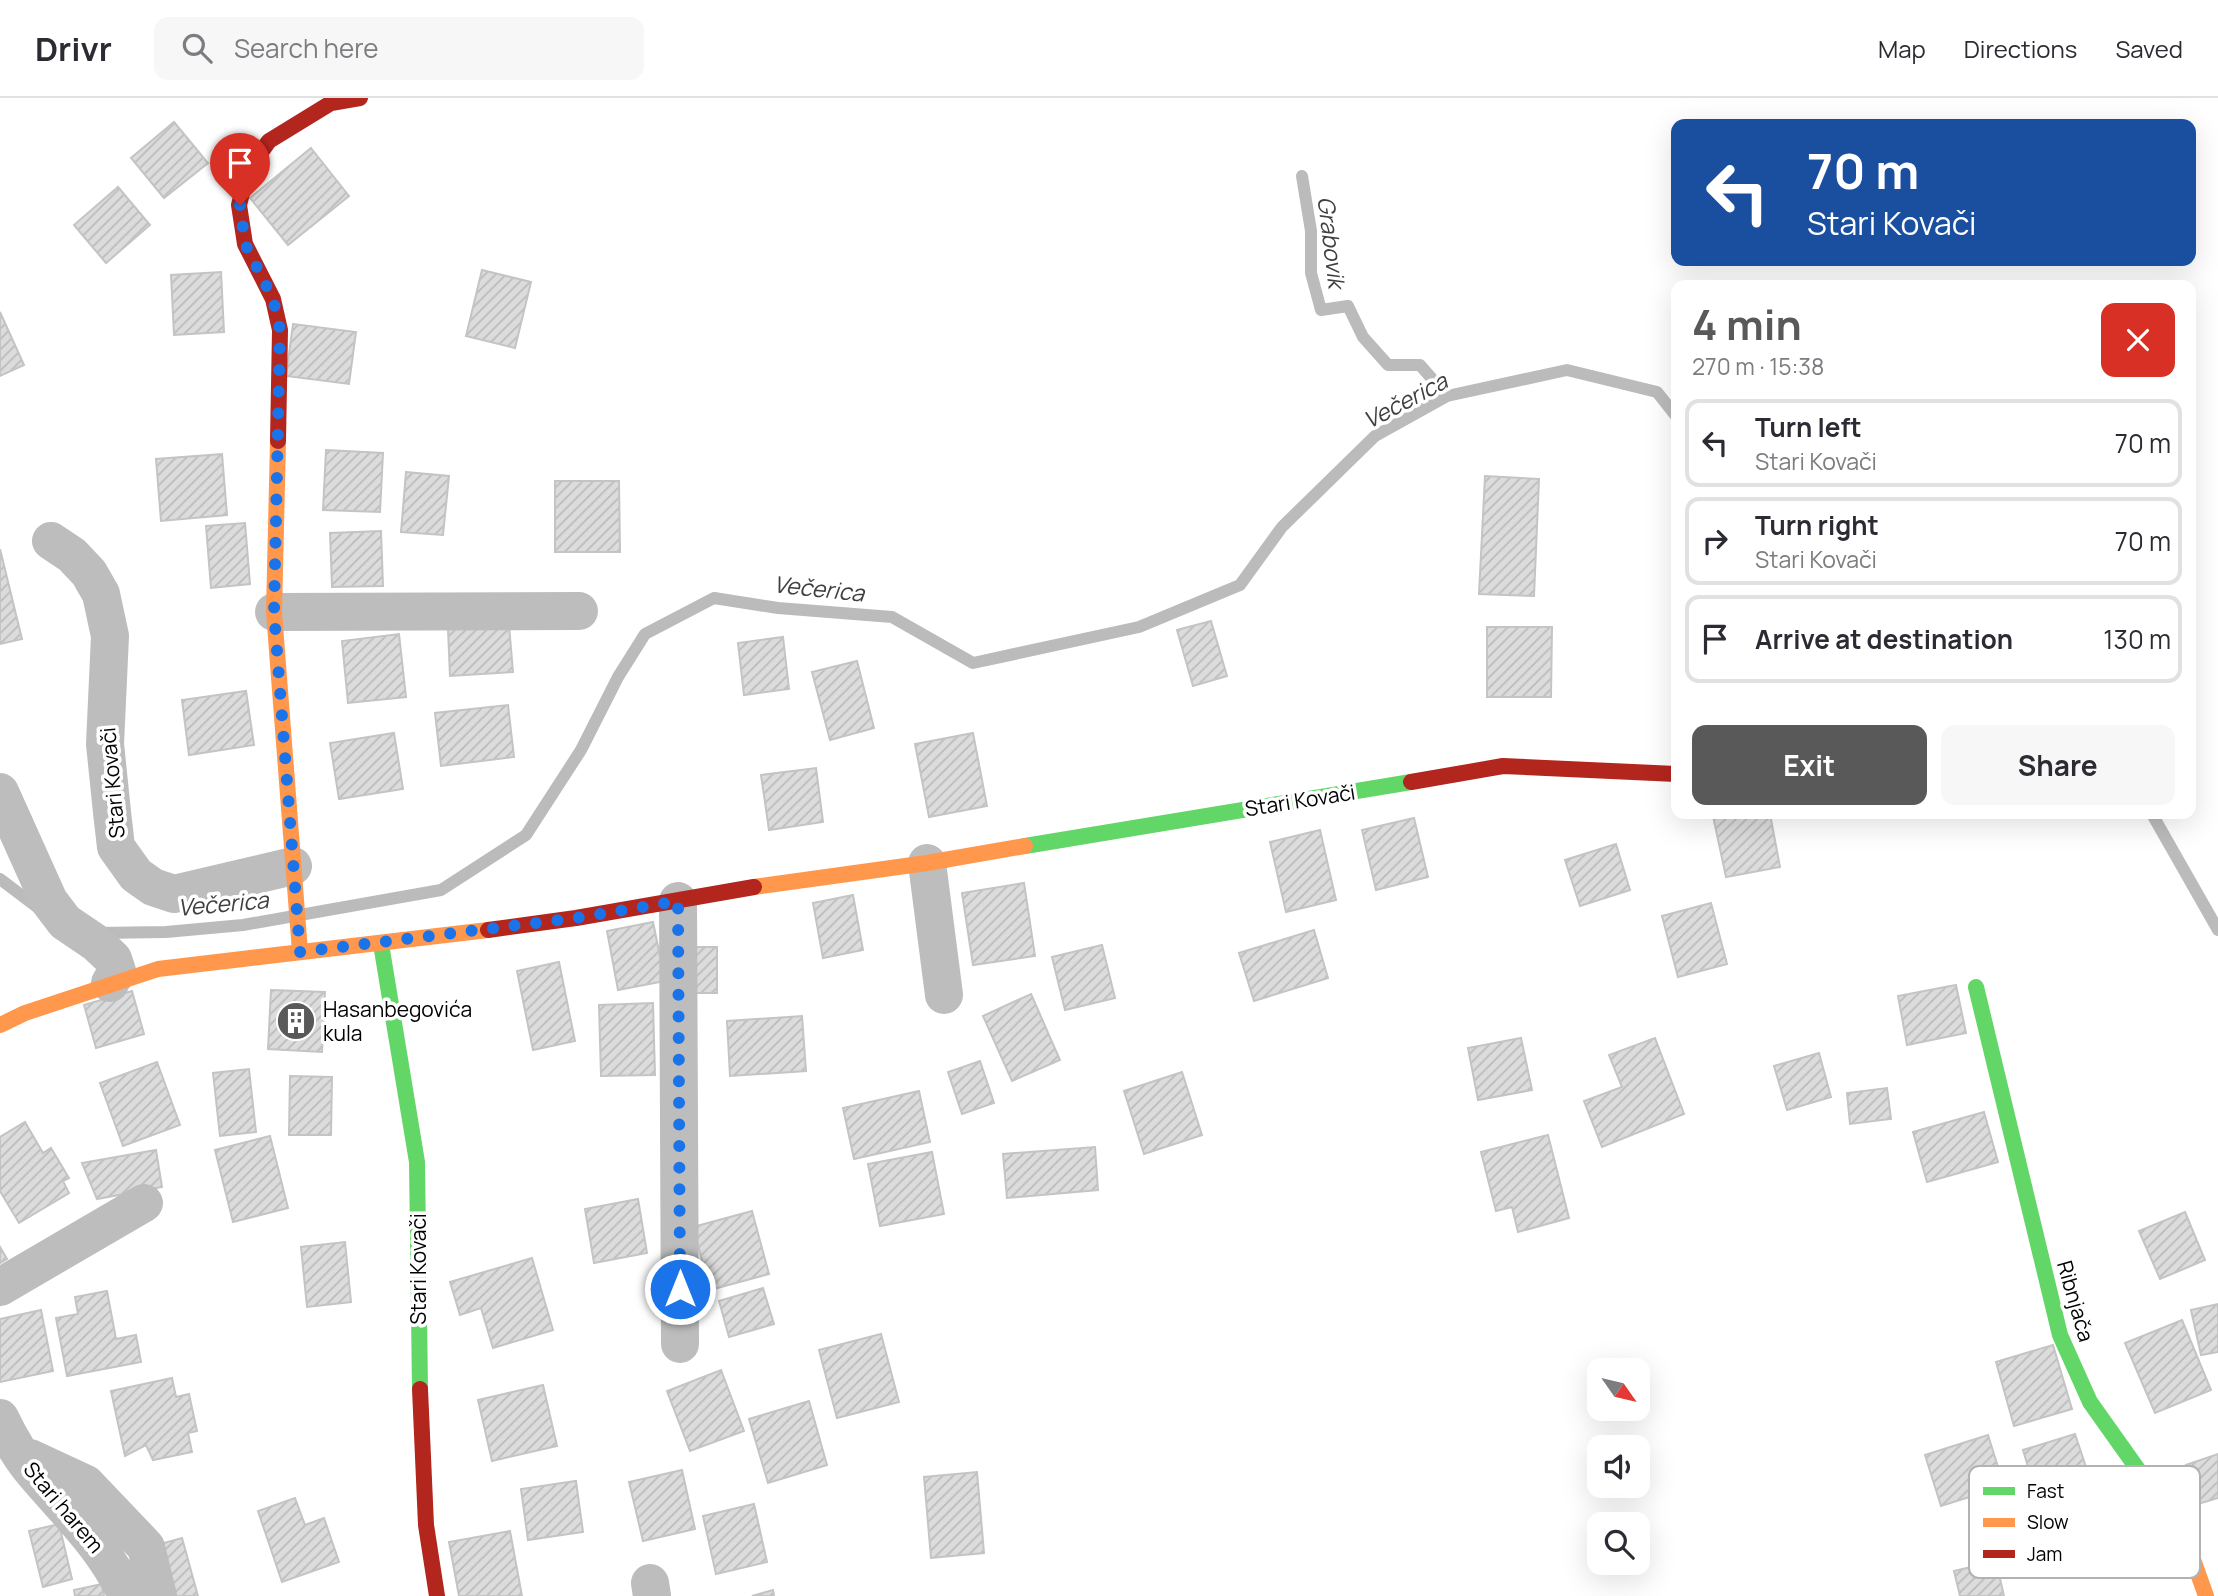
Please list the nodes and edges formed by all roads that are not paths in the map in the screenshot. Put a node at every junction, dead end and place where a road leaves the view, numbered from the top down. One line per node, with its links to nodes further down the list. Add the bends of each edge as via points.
1 (360, 98): 4 (street, via 331,103 269,141 248,170 240,205 245,244 273,299 280,330)
2 (51, 541): 8 (street, Stari Kovači, via 89,573 101,594 110,636 106,744 111,812 116,847 136,875 174,894)
3 (579, 611): 4 (street)
4 (274, 612): 8 (street)
5 (1671, 774): 7 (street, Stari Kovači, via 1503,766)
6 (0, 792): 12 (street, via 49,901 65,922 113,959 117,971)
7 (927, 863): 9 (street, Stari Kovači); 14 (street)
8 (294, 878): 11 (street)
9 (678, 901): 10 (street, Stari Kovači); 18 (street)
10 (381, 944): 11 (street, Stari Kovači); 25 (street, Stari Kovači, via 417,1162 425,1512)
11 (300, 947): 12 (street, Stari Kovači, via 158,969)
12 (110, 984): 15 (street, Stari Kovači)
13 (1976, 988): 21 (street, Ribnjača, via 2060,1335 2090,1402)
14 (944, 995)
15 (0, 1025)
16 (144, 1203): 17 (street)
17 (0, 1287)
18 (680, 1344)
19 (0, 1418): 20 (street, Stari harem)
20 (21, 1454): 23 (street, Stari harem, via 86,1529 116,1571); 24 (street, Stari harem, via 86,1484 146,1547)
21 (2135, 1466)
22 (2200, 1578): 26 (street, Ribnjača)
23 (127, 1596)
24 (158, 1596)
25 (437, 1596)
26 (2206, 1596)

